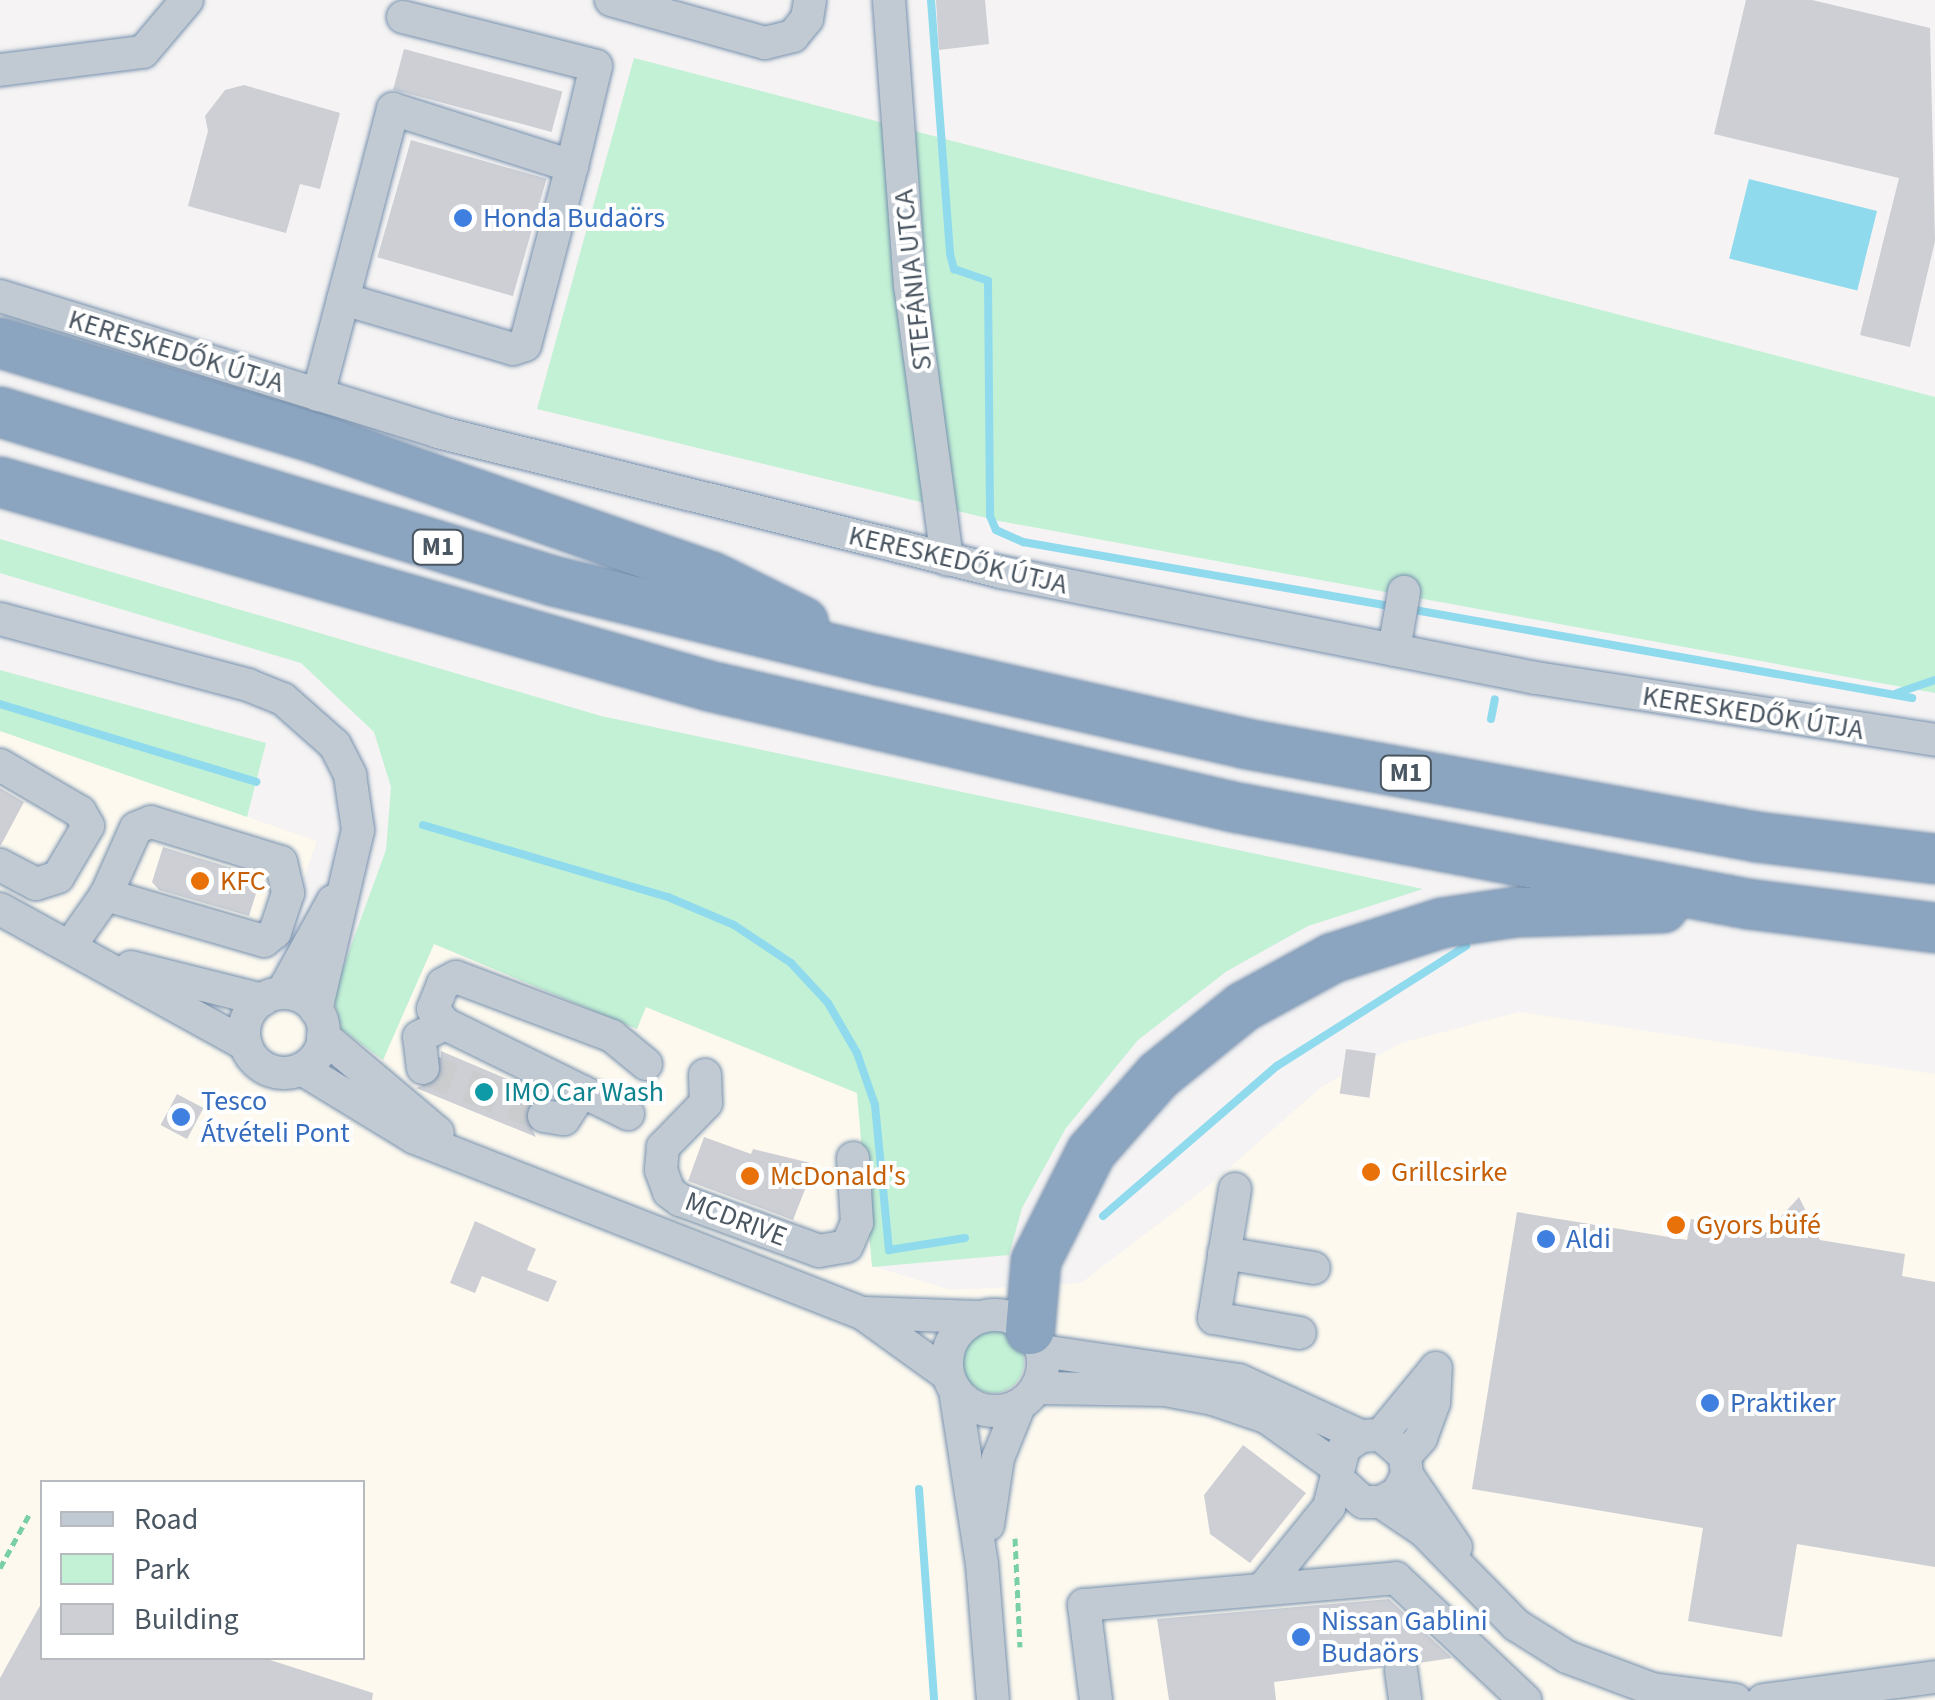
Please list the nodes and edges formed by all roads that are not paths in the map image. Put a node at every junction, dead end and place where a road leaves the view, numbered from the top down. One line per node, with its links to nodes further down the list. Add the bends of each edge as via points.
1 (187, 0): 6 (street, via 143,52)
2 (611, 0): 3 (street, via 765,44 792,36 807,18)
3 (810, 0)
4 (889, 0): 14 (street, STEFÁNIA UTCA, via 910,285)
5 (403, 17): 7 (street, via 596,66)
6 (0, 70)
7 (572, 166): 9 (street, via 525,346 513,349); 9 (street, via 393,109)
8 (0, 296): 12 (street, KERESKEDŐK ÚTJA)
9 (343, 299): 12 (street)
10 (0, 343): 12 (highway)
11 (0, 412): 16 (highway, M1, via 553,581)
12 (318, 417): 14 (street, KERESKEDŐK ÚTJA, via 579,470); 16 (highway, via 712,577)
13 (0, 482): 23 (highway, M1, via 342,586 709,686 1233,807)
14 (947, 560): 17 (street, KERESKEDŐK ÚTJA, via 1399,622)
15 (0, 619): 19 (street, via 283,699 314,722 350,775)
16 (882, 662): 20 (highway, M1, via 1267,748 1757,837)
17 (1935, 740)
18 (0, 765): 21 (street, via 80,812 88,826 58,877 36,884)
19 (356, 856): 27 (street); 28 (street)
20 (1935, 859)
21 (0, 865)
22 (106, 895): 22 (street, via 136,828 151,822 281,862 288,893 275,932 264,940); 26 (street)
23 (1748, 904): 25 (highway, M1); 46 (highway, via 1516,912 1442,924 1333,958 1256,999 1159,1075 1092,1152 1036,1262)
24 (0, 909): 26 (street)
25 (1935, 928)
26 (78, 951): 27 (street); 30 (street)
27 (272, 996): 28 (street); 30 (street, via 246,1020)
28 (320, 1023): 33 (street); 39 (street)
29 (445, 1024): 31 (street, via 433,1010 443,984 456,977 612,1036); 32 (street, via 419,1036); 35 (street)
30 (246, 1046): 33 (street, via 270,1070)
31 (646, 1064)
32 (423, 1068)
33 (302, 1069): 39 (street, via 415,1138)
34 (705, 1075): 38 (street, MCDRIVE, via 706,1103 663,1147 661,1170 669,1192 680,1200 819,1251 848,1246 858,1223)
35 (582, 1090): 36 (street); 37 (street, via 564,1119)
36 (628, 1114)
37 (544, 1116)
38 (853, 1158)
39 (472, 1162): 43 (street)
40 (1235, 1189): 41 (street)
41 (1224, 1253): 42 (street); 45 (street, via 1214,1318)
42 (1314, 1268)
43 (862, 1313): 44 (street); 47 (street)
44 (979, 1317): 46 (street, via 1006,1316); 47 (street, via 952,1340)
45 (1300, 1332)
46 (1036, 1340): 48 (street); 49 (street, via 1239,1380)
47 (951, 1382): 48 (street, via 984,1410); 51 (street)
48 (1028, 1397): 50 (street, via 1165,1390 1213,1398 1266,1417); 51 (street, via 998,1458)
49 (1388, 1450): 50 (street, via 1344,1448); 50 (street, via 1398,1493); 52 (street, via 1438,1514)
50 (1347, 1491): 52 (street, via 1424,1531); 53 (street)
51 (982, 1564): 56 (street)
52 (1476, 1581): 55 (street, via 1516,1626 1567,1657 1636,1684)
53 (1265, 1586): 57 (street, via 1084,1606); 58 (street, via 1396,1578)
54 (1935, 1677): 60 (street)
55 (1701, 1699): 59 (street)
56 (993, 1700)
57 (1096, 1700)
58 (1525, 1700)
59 (1735, 1700)
60 (1763, 1700)

